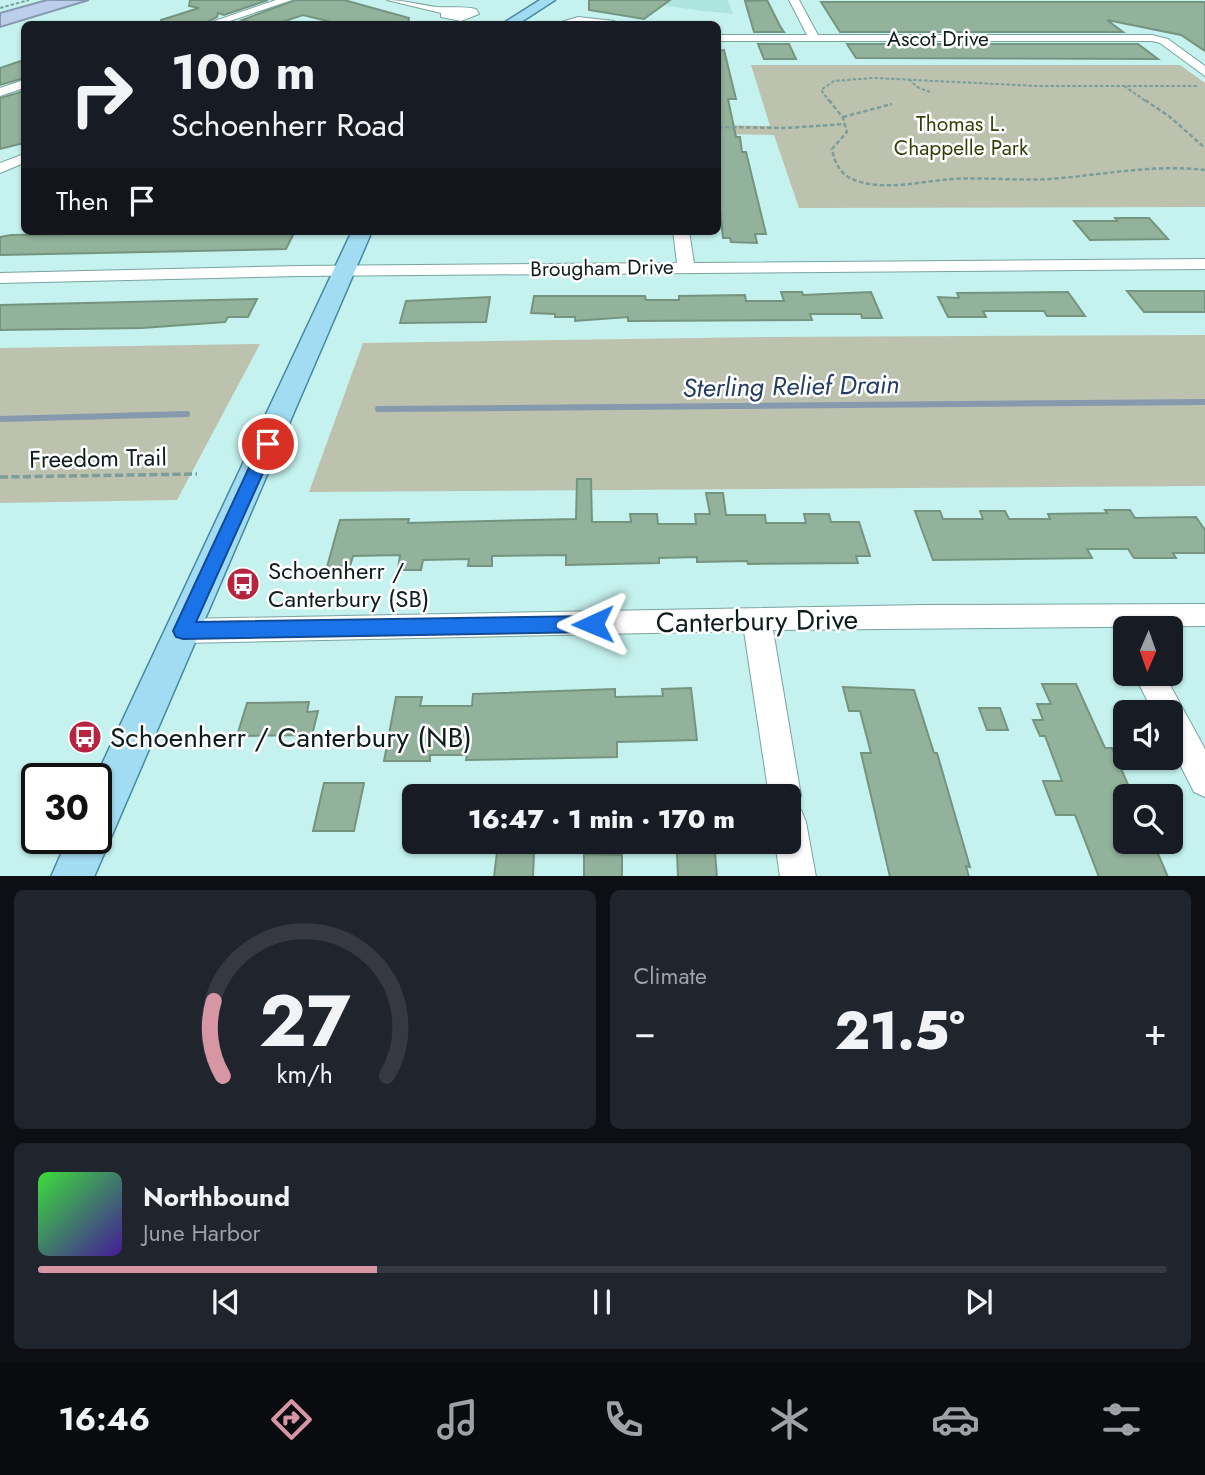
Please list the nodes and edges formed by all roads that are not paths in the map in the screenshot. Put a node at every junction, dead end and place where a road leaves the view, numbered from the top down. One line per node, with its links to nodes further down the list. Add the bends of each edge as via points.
1 (287, 0): 6 (street)
2 (392, 0): 5 (street)
3 (549, 0): 7 (main road)
4 (794, 0): 9 (street)
5 (445, 11)
6 (220, 21)
7 (514, 21)
8 (721, 38): 9 (street, Ascot Drive)
9 (815, 39): 10 (street, Ascot Drive, via 1159,39)
10 (1205, 72)
11 (21, 85): 12 (street)
12 (0, 92)
13 (21, 160): 14 (street)
14 (0, 168)
15 (360, 235): 19 (main road)
16 (682, 235): 18 (street)
17 (1205, 264): 18 (street, Brougham Drive)
18 (686, 267): 19 (street, Brougham Drive)
19 (344, 271): 20 (street, Brougham Drive); 25 (main road)
20 (0, 278)
21 (1205, 615): 22 (street, Canterbury Drive)
22 (1183, 617)
23 (757, 621): 24 (street, Canterbury Drive); 25 (street, Canterbury Drive); 28 (street)
24 (1113, 622)
25 (183, 631): 29 (main road)
26 (1183, 739): 27 (street)
27 (1205, 781)
28 (783, 784)
29 (112, 788)
30 (83, 854): 32 (main road)
31 (794, 854): 33 (street)
32 (72, 876)
33 (798, 876)

